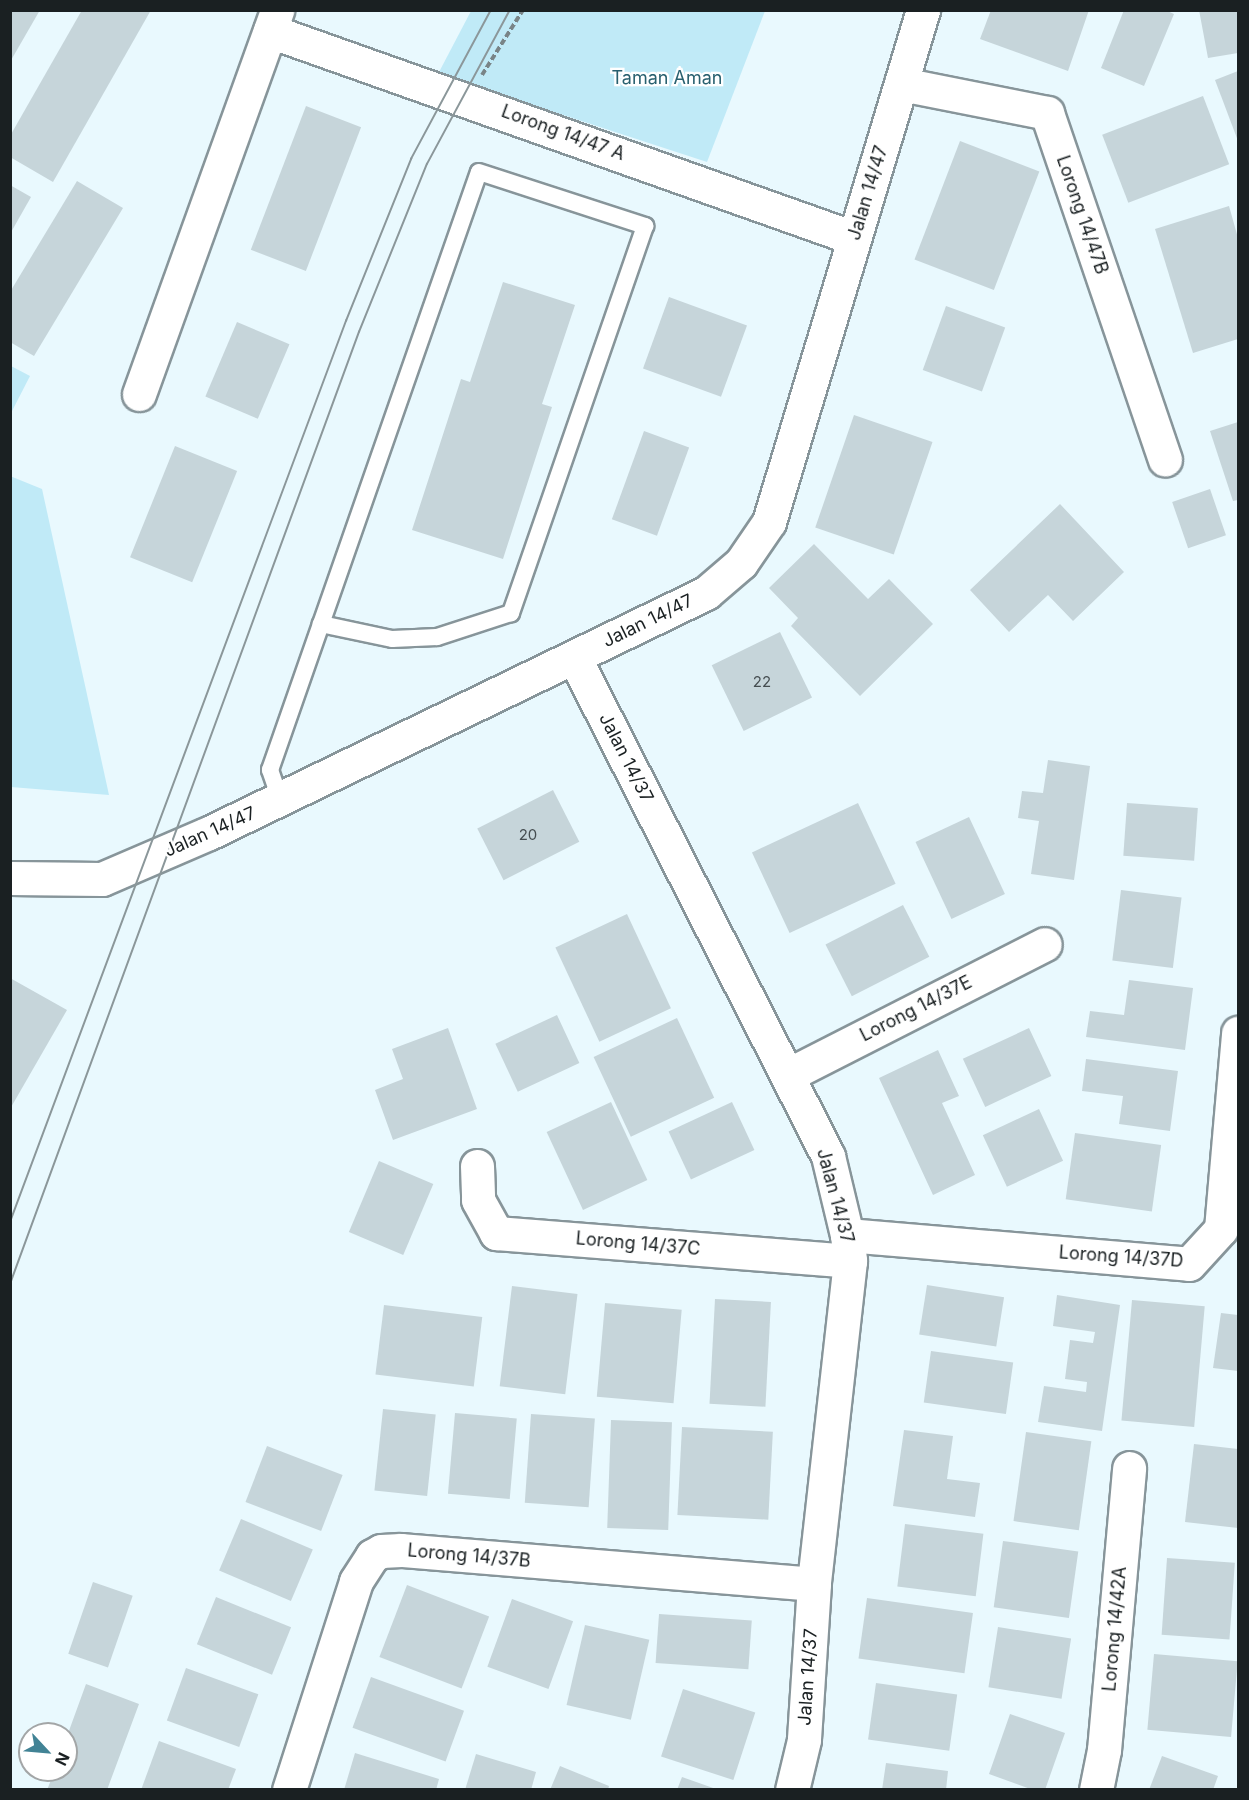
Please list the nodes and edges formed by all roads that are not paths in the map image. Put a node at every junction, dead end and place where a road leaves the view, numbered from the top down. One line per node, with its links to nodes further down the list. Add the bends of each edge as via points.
1 (923, 10): 3 (street, Jalan 14/47)
2 (273, 21): 4 (street, Lorong 14/47 A, via 468,99); 5 (street, Lorong 14/47 A)
3 (901, 84): 4 (street, Jalan 14/47); 6 (street, Lorong 14/47B, via 1047,113)
4 (855, 238): 8 (street, Jalan 14/47, via 769,522 756,545 706,593)
5 (139, 394)
6 (1165, 459)
7 (321, 624): 7 (lane, via 479,172 645,226 511,613 437,637 392,639); 9 (lane, via 270,770)
8 (574, 657): 9 (street, Jalan 14/47); 13 (street, Jalan 14/37)
9 (280, 799): 10 (street, Jalan 14/47, via 102,879)
10 (10, 878)
11 (1045, 944): 13 (street, Lorong 14/37E)
12 (1239, 1034): 15 (street, Lorong 14/37D, via 1221,1229 1189,1264)
13 (788, 1075): 15 (street, Jalan 14/37, via 828,1156)
14 (477, 1166): 15 (street, Lorong 14/37C, via 478,1200 496,1233)
15 (849, 1248): 17 (street, Jalan 14/37)
16 (1130, 1468): 20 (street, Lorong 14/42A, via 1104,1750)
17 (814, 1584): 18 (street, Lorong 14/37B, via 381,1551 372,1556 356,1581); 19 (street, Jalan 14/37, via 804,1740)
18 (289, 1790)
19 (792, 1790)
20 (1096, 1790)

